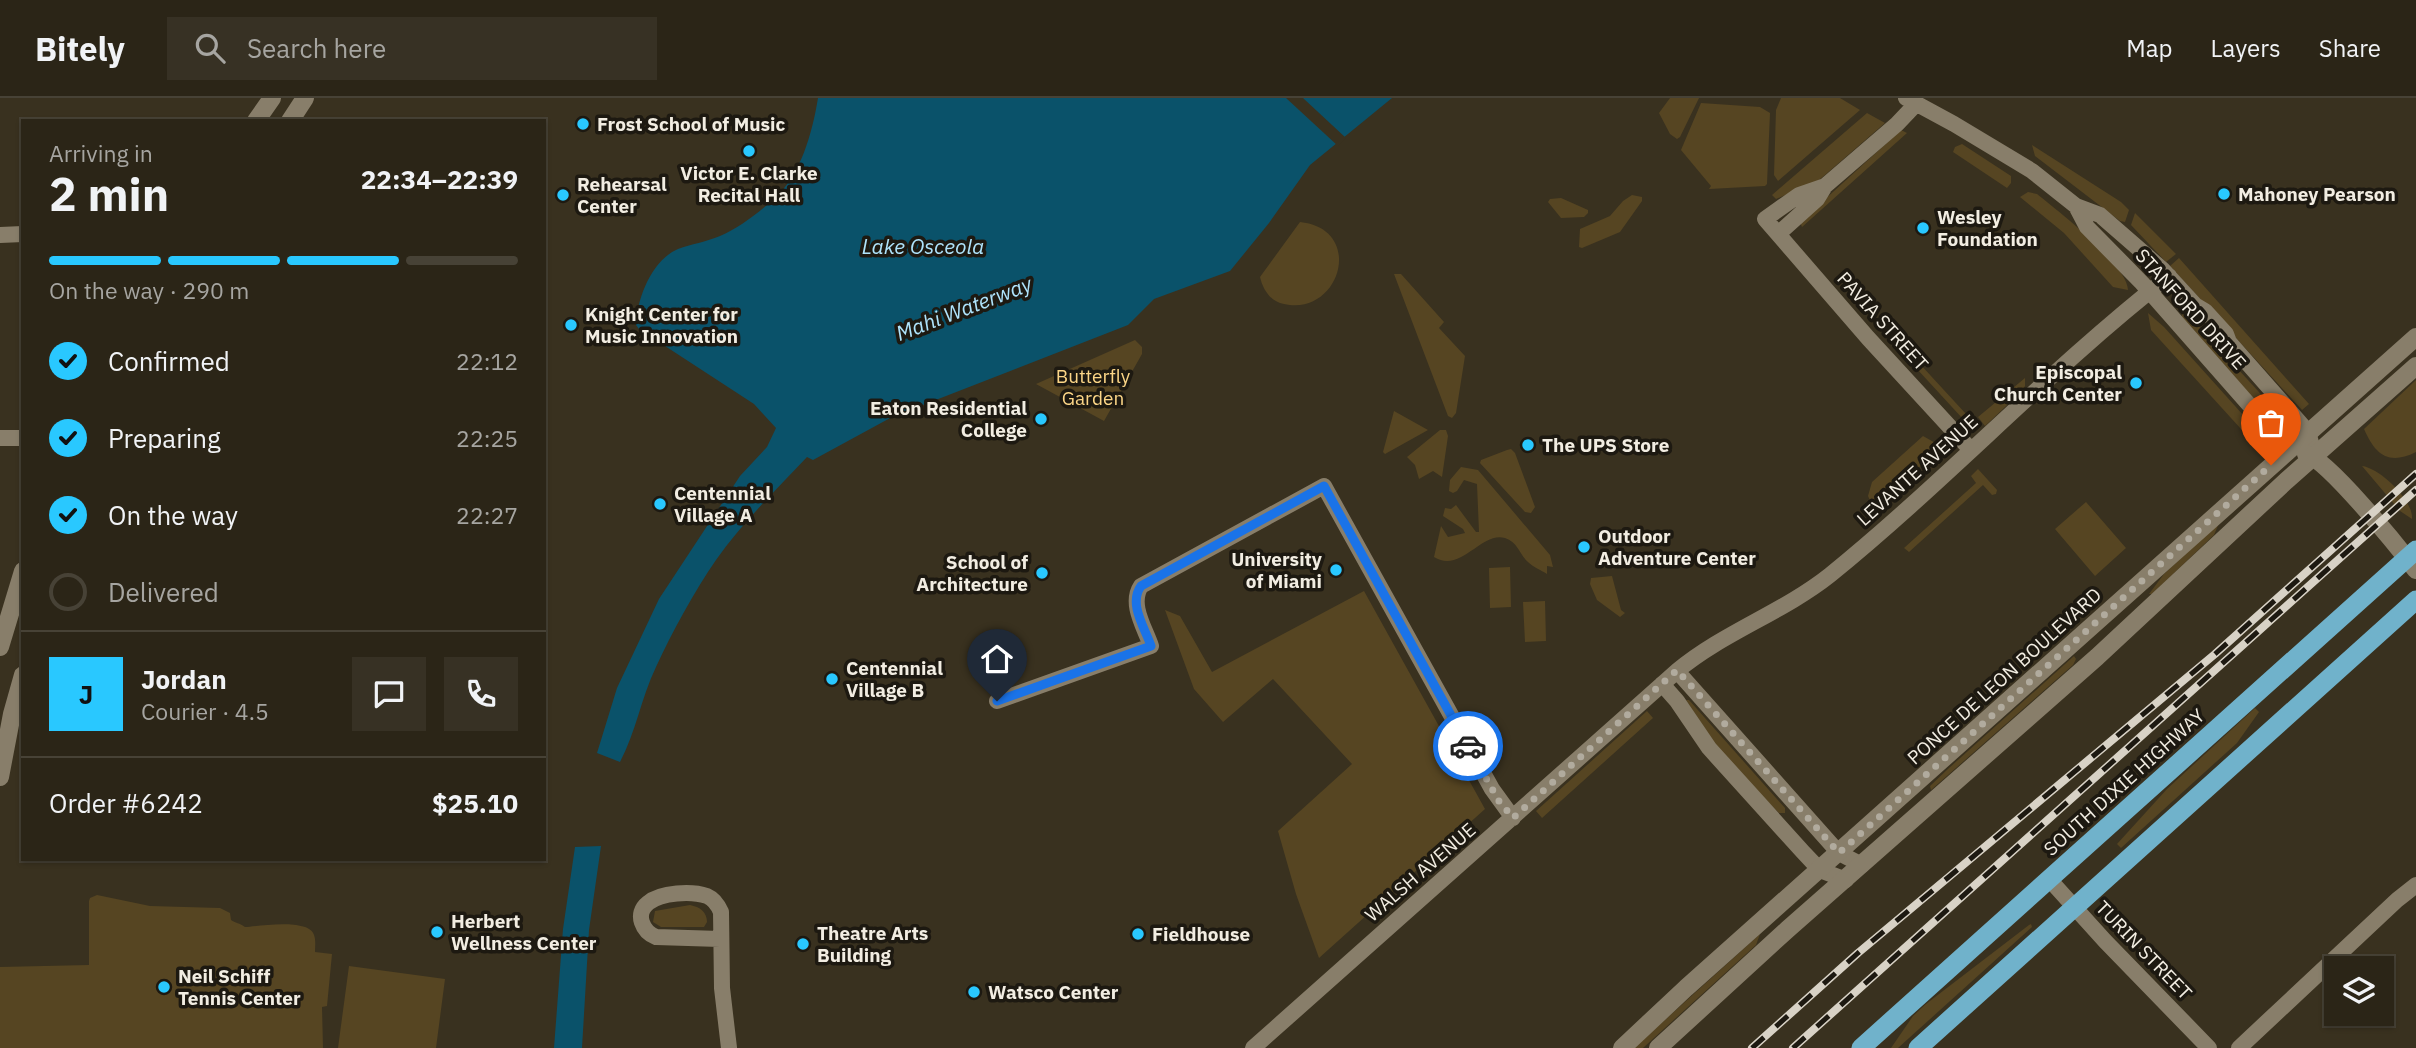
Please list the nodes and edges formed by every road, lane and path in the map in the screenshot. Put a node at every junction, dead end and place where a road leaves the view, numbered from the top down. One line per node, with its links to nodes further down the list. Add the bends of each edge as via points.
1 (272, 98): 4 (street)
2 (305, 98): 5 (street)
3 (1911, 101): 6 (street, via 1897,124); 7 (street, STANFORD DRIVE, via 2032,171)
4 (257, 119)
5 (291, 119)
6 (1825, 186): 9 (street); 9 (street, PAVIA STREET, via 1799,195 1765,219)
7 (2076, 206): 11 (street, STANFORD DRIVE, via 2100,215); 12 (street, STANFORD DRIVE, via 2087,228)
8 (21, 234): 10 (street)
9 (1778, 234): 19 (street, PAVIA STREET)
10 (0, 235)
11 (2169, 276): 12 (street, LEVANTE AVENUE); 15 (street, STANFORD DRIVE, via 2227,334 2229,342)
12 (2149, 292): 18 (street, STANFORD DRIVE); 19 (street, LEVANTE AVENUE)
13 (2416, 337): 15 (street, PONCE DE LEON BOULEVARD)
14 (2416, 366): 20 (street)
15 (2308, 432): 18 (street, PONCE DE LEON BOULEVARD); 20 (street, STANFORD DRIVE)
16 (0, 438): 17 (street)
17 (21, 438)
18 (2288, 449): 20 (street, STANFORD DRIVE); 34 (street, PONCE DE LEON BOULEVARD)
19 (1971, 450): 25 (street, LEVANTE AVENUE, via 1819,583 1718,640)
20 (2315, 457): 21 (street, STANFORD DRIVE); 35 (street)
21 (2413, 559): 37 (highway, SOUTH DIXIE HIGHWAY)
22 (21, 578): 24 (street)
23 (2416, 600): 40 (highway)
24 (0, 647)
25 (1677, 670): 27 (street, WALSH AVENUE); 31 (street)
26 (21, 679): 29 (street)
27 (1662, 684): 32 (street, WALSH AVENUE); 33 (street, via 1709,748)
28 (997, 701): 32 (street, via 1151,646 1135,604 1141,586 1324,486 1499,801)
29 (6, 712): 30 (street)
30 (0, 776)
31 (1798, 808): 33 (street); 34 (street)
32 (1513, 818): 43 (street, WALSH AVENUE)
33 (1779, 826): 36 (street)
34 (1839, 853): 35 (street); 36 (street, PONCE DE LEON BOULEVARD)
35 (1862, 865): 38 (street)
36 (1820, 870): 38 (street); 44 (street, PONCE DE LEON BOULEVARD)
37 (2049, 879): 40 (street, TURIN STREET); 46 (highway, SOUTH DIXIE HIGHWAY)
38 (1846, 880): 45 (street)
39 (2416, 886): 49 (street)
40 (2074, 908): 47 (highway); 48 (street, TURIN STREET)
41 (720, 939): 41 (street, via 721,912 709,897 666,896 644,907 641,924 656,937); 42 (street)
42 (729, 1048)
43 (1253, 1048)
44 (1622, 1048)
45 (1658, 1048)
46 (1861, 1048)
47 (1917, 1048)
48 (2209, 1048)
49 (2239, 1048)

